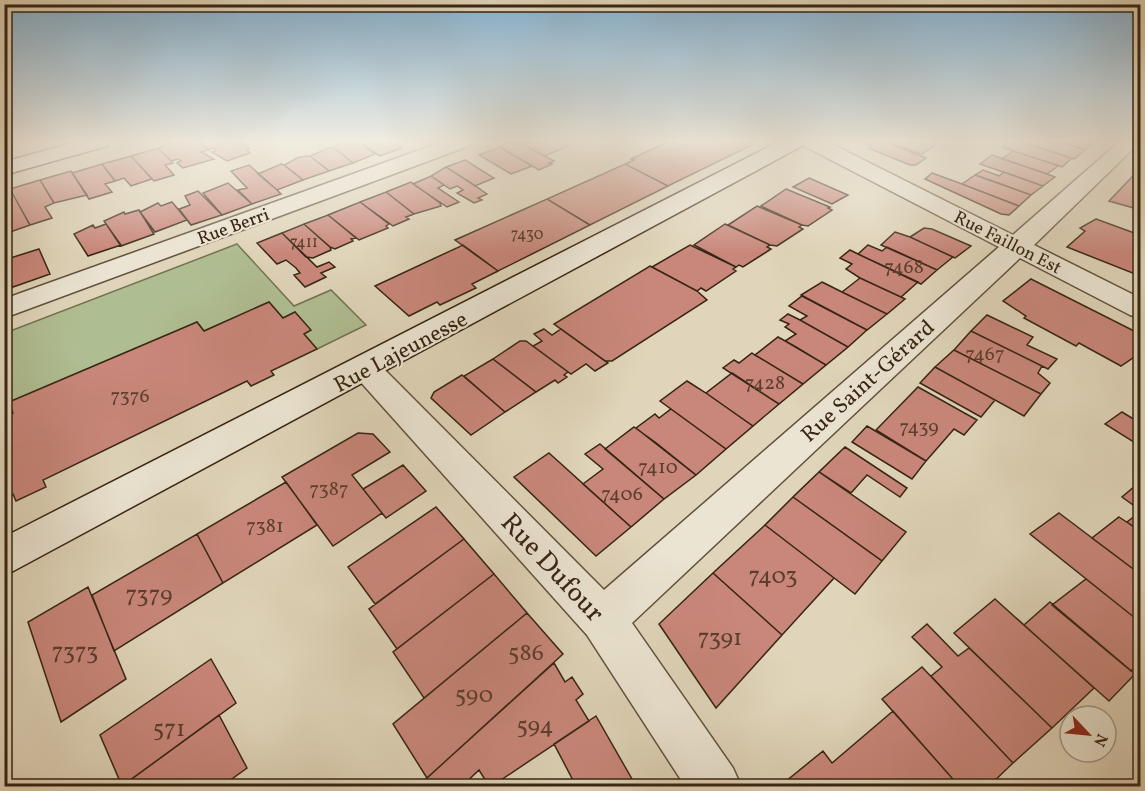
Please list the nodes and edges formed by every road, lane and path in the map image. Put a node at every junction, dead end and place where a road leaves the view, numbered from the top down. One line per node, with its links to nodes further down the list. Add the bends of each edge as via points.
1 (361, 179): 6 (street, Rue Berri)
2 (725, 179): 8 (street, Rue Lajeunesse)
3 (884, 179): 5 (street, Rue Faillon Est)
4 (1099, 179): 5 (street, Rue Saint-Gérard)
5 (1016, 245): 7 (street, Rue Faillon Est); 10 (street, Rue Saint-Gérard)
6 (4, 309)
7 (1140, 309)
8 (365, 369): 9 (street, Rue Lajeunesse); 10 (street, Rue Dufour)
9 (4, 558)
10 (603, 620): 11 (street, Rue Dufour)
11 (715, 786)

